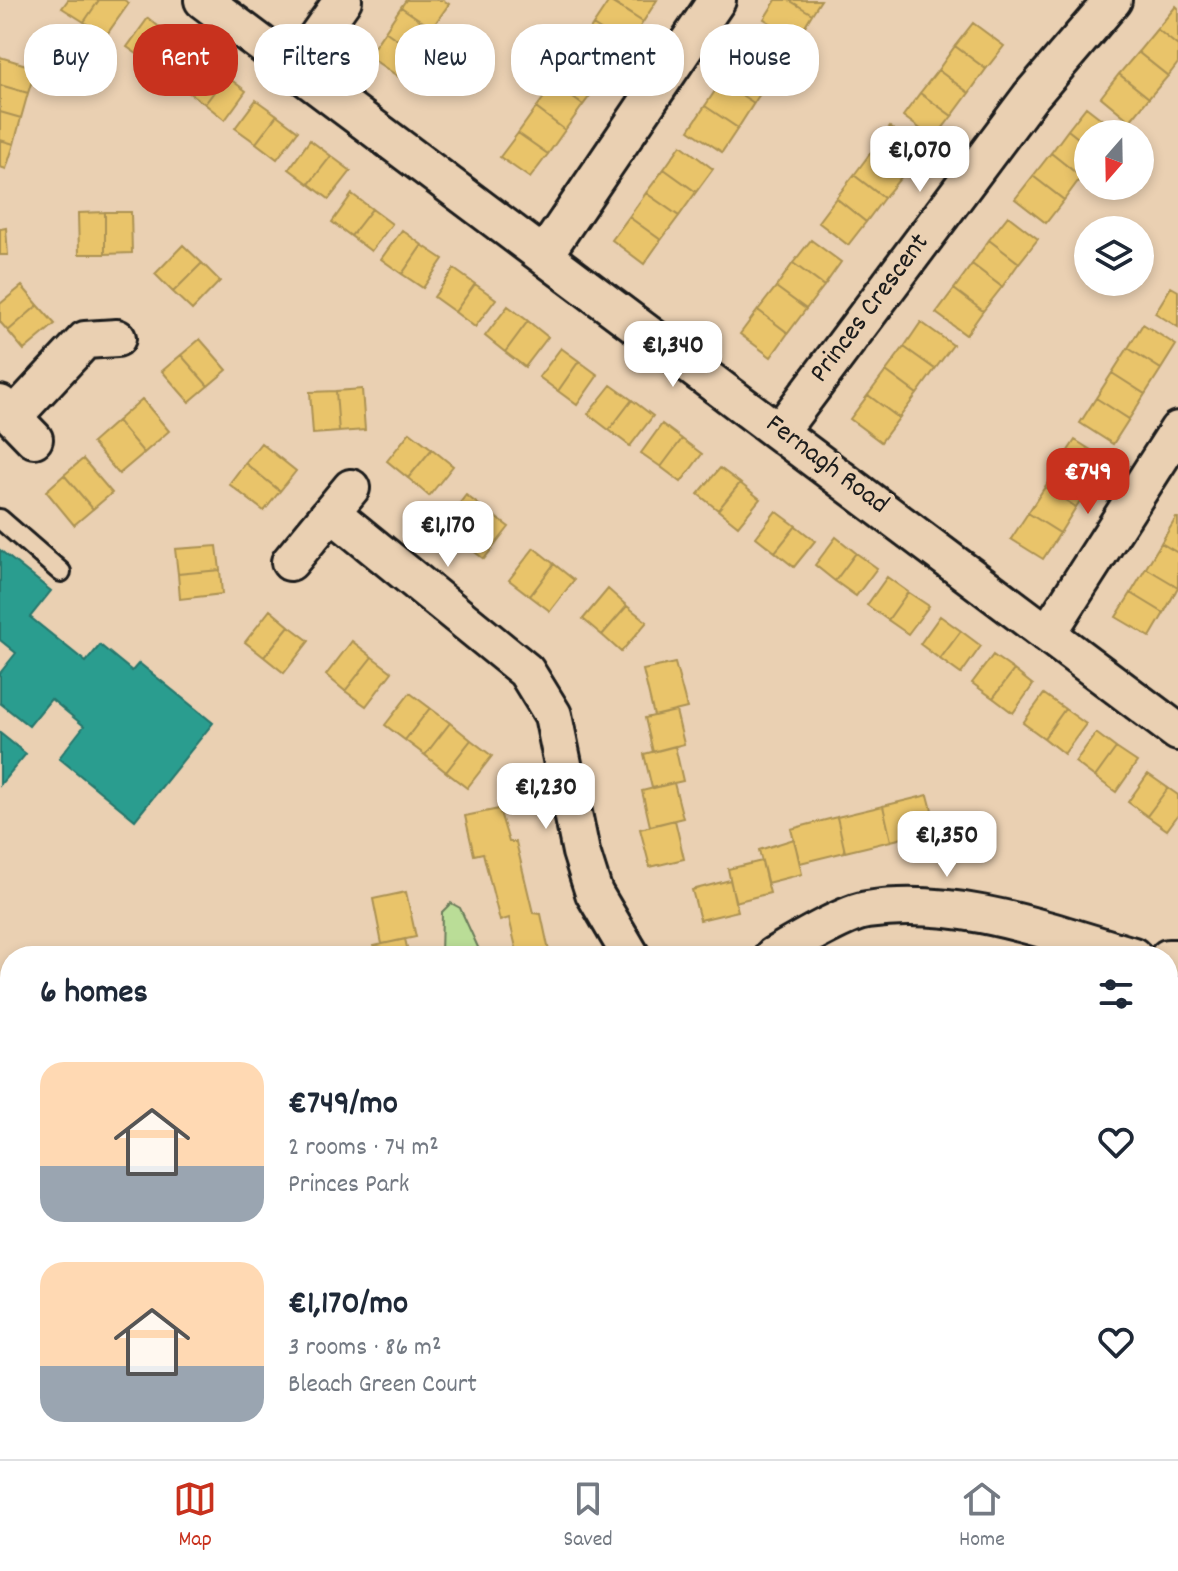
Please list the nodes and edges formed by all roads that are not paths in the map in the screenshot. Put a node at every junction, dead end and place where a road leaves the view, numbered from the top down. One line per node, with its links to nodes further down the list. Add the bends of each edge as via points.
1 (203, 0): 6 (street, Fernagh Road)
2 (343, 0): 5 (street)
3 (717, 0): 8 (street)
4 (1113, 0): 12 (street, Princes Crescent, via 1030,97)
5 (326, 24)
6 (254, 38)
7 (332, 96): 8 (street, Fernagh Road)
8 (544, 255): 12 (street, Fernagh Road)
9 (117, 338): 10 (street, via 85,340)
10 (16, 420)
11 (1178, 430): 16 (street)
12 (780, 431): 16 (street, Fernagh Road)
13 (0, 519): 15 (lane)
14 (290, 562): 18 (street, via 342,500 526,671 553,715 594,893)
15 (61, 572)
16 (1048, 633): 17 (street, Fernagh Road)
17 (1178, 732)
18 (625, 946)
19 (790, 946): 20 (street, via 865,910 938,908 1009,919)
20 (1099, 946)

